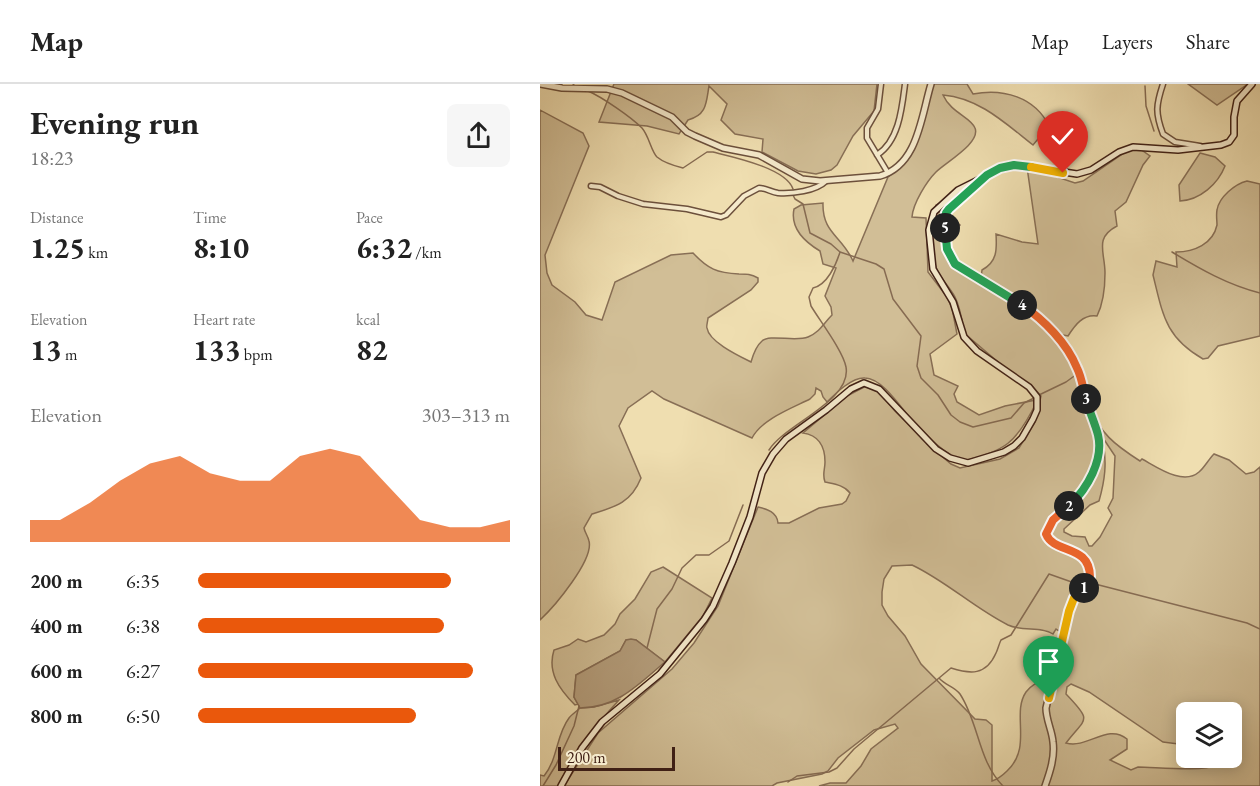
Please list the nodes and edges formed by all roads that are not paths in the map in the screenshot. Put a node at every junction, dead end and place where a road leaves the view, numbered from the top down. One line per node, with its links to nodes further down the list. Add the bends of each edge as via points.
1 (540, 84): 11 (main road, via 622,93 672,117 687,132 709,143 759,155 802,179)
2 (881, 84): 8 (street, via 878,109 866,133)
3 (905, 84): 8 (street, via 898,124)
4 (931, 84): 9 (main road, via 916,136 905,159)
5 (1162, 84): 7 (street, via 1156,110 1163,134 1175,142)
6 (1252, 84): 7 (main road, via 1234,109 1233,139)
7 (1210, 147): 10 (main road, via 1133,147 1077,174 1014,165)
8 (877, 155): 9 (street)
9 (889, 174): 11 (main road)
10 (987, 175): 13 (main road, via 958,190 934,212 929,230 933,269 953,302 970,344 1037,397 1037,410 1022,438 1004,452 979,461 959,462 936,449 879,389 864,383 852,389 786,439 773,454 762,473 732,563 704,620 660,674 602,723 582,748); 14 (main road, via 946,213 949,256 1030,311 1062,343 1078,369 1099,439 1094,470 1075,501 1053,520 1046,534 1056,545 1082,557 1090,577 1069,611 1046,708 1053,751)
11 (826, 181): 12 (street, via 816,188 785,193 759,188 744,196 721,218 643,204)
12 (591, 186)
13 (561, 786)
14 (1045, 786)

